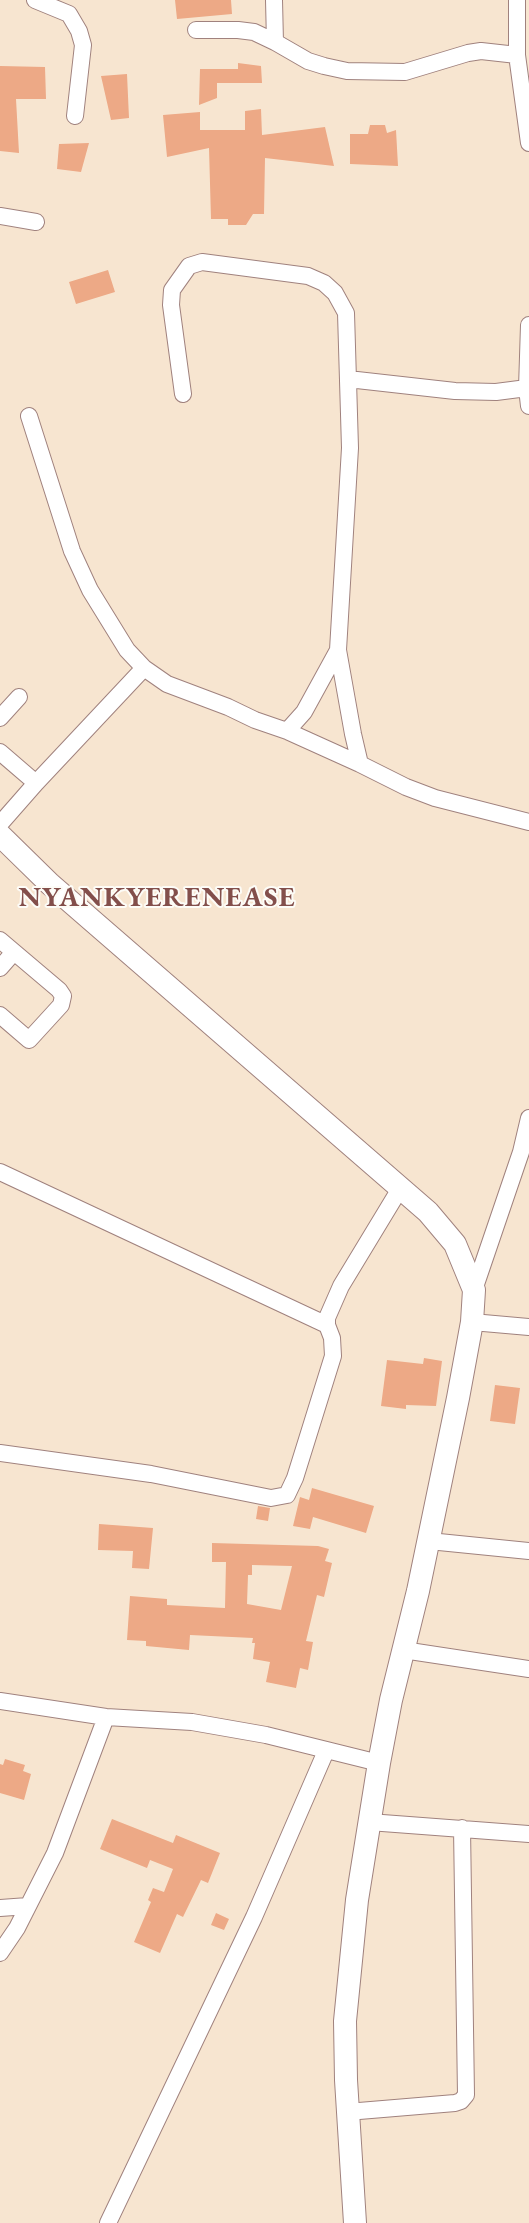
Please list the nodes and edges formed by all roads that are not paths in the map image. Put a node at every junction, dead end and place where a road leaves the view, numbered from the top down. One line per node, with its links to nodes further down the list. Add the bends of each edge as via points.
1 (35, 0): 7 (street, via 69,14 79,31 83,45)
2 (274, 0): 5 (street)
3 (518, 0): 6 (street)
4 (196, 30): 5 (street, via 254,32)
5 (275, 42): 6 (street, via 308,62 355,71 406,72 481,51)
6 (516, 55): 8 (street)
7 (75, 116)
8 (529, 143)
9 (0, 216): 10 (street)
10 (36, 222)
11 (529, 325): 13 (street)
12 (348, 379): 13 (street, via 455,392); 14 (street, via 346,313 341,301 324,284 308,276 202,262 190,266 172,290 171,305); 17 (street, via 350,448)
13 (527, 388): 15 (street)
14 (183, 394)
15 (529, 406)
16 (28, 416): 18 (street, via 79,567 127,650)
17 (338, 650): 21 (street, via 304,712); 23 (street)
18 (144, 668): 21 (street, via 167,684); 24 (street)
19 (19, 697): 20 (street)
20 (0, 718)
21 (287, 731): 23 (street)
22 (0, 752): 24 (street)
23 (360, 764): 25 (street, via 435,798)
24 (36, 783): 26 (street)
25 (529, 822)
26 (0, 824)
27 (0, 835): 35 (street, via 50,884)
28 (0, 940): 29 (street)
29 (14, 952): 30 (street); 31 (street, via 63,996 61,1005 29,1040)
30 (0, 968)
31 (0, 1016)
32 (529, 1118): 33 (street)
33 (525, 1152): 36 (street)
34 (0, 1172): 38 (street)
35 (401, 1187): 36 (street, via 455,1244); 38 (street, via 341,1286)
36 (474, 1290): 37 (street)
37 (472, 1322): 39 (street); 41 (street)
38 (327, 1325): 40 (street, via 333,1356 287,1495 271,1498 151,1474)
39 (529, 1327)
40 (0, 1453)
41 (429, 1540): 42 (street); 43 (street)
42 (529, 1551)
43 (403, 1650): 44 (street); 48 (street)
44 (529, 1669)
45 (0, 1701): 46 (street)
46 (106, 1716): 47 (street, via 192,1722 266,1735); 52 (street, via 55,1853)
47 (326, 1751): 48 (street); 56 (street, via 254,1917)
48 (379, 1763): 49 (street)
49 (369, 1822): 50 (street); 55 (street, via 357,1900 345,2021)
50 (462, 1828): 51 (street); 55 (street, via 466,2095 454,2103)
51 (529, 1834)
52 (28, 1906): 53 (street); 54 (street)
53 (0, 1908)
54 (0, 1953)
55 (347, 2112): 57 (street)
56 (108, 2223)
57 (355, 2223)

